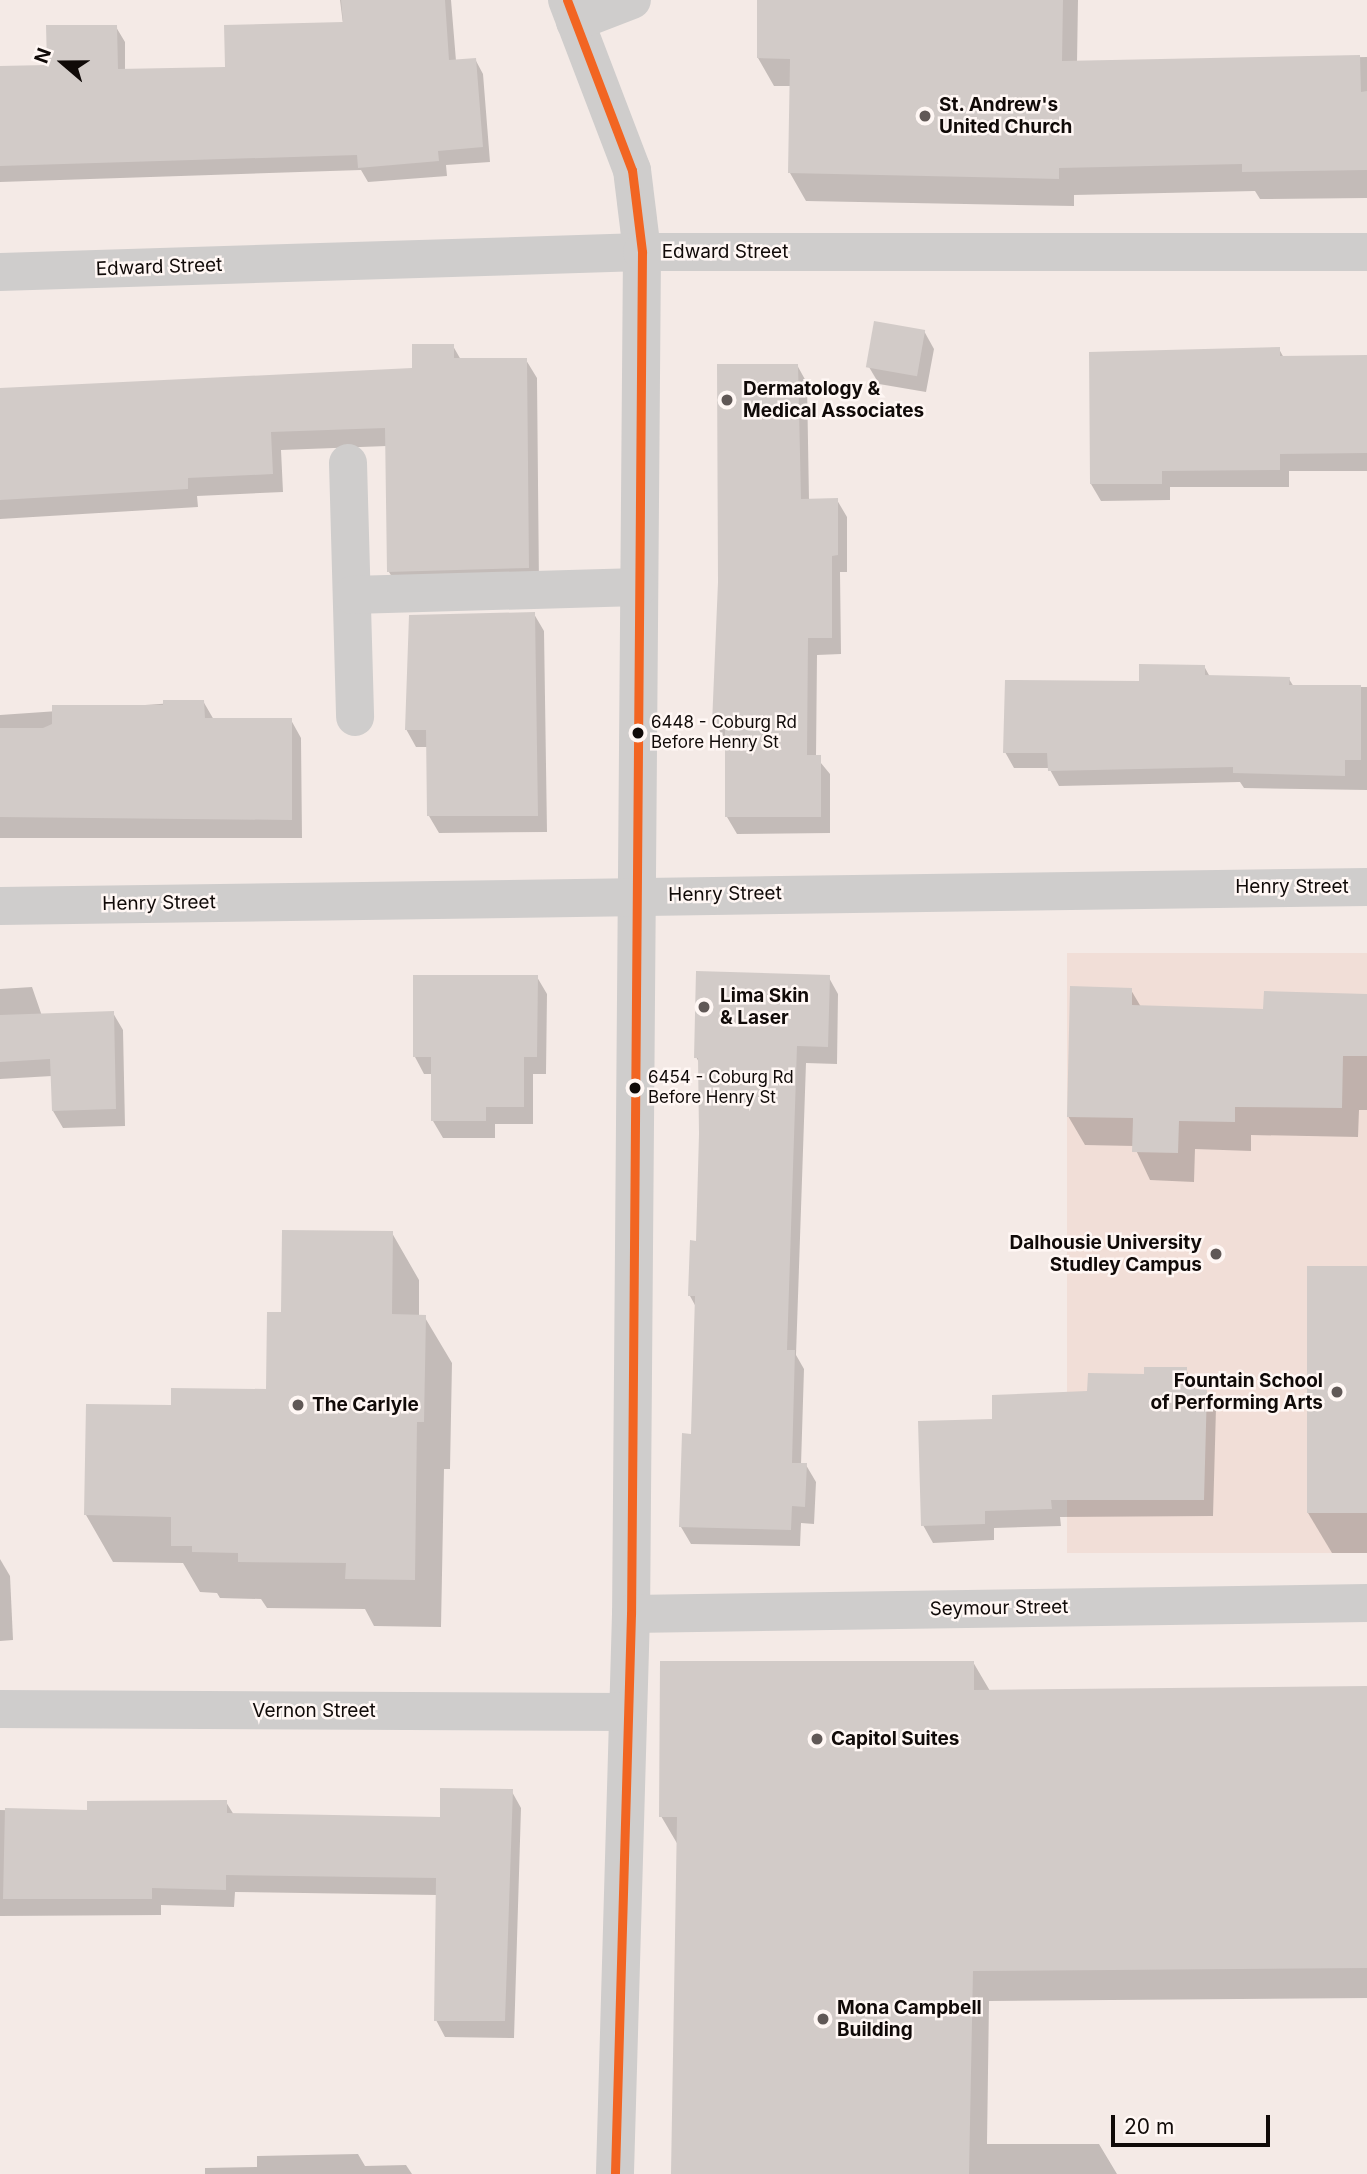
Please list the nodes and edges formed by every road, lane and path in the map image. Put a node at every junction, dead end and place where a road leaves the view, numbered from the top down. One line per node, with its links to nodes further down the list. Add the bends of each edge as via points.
1 (632, 0): 2 (street)
2 (571, 11): 3 (street, via 632,170)
3 (642, 252): 4 (street, Edward Street); 5 (street, Edward Street); 7 (street)
4 (1367, 252)
5 (0, 272)
6 (348, 463): 8 (street)
7 (639, 587): 8 (street); 11 (street)
8 (352, 595): 9 (street)
9 (355, 717)
10 (1367, 887): 11 (street, Henry Street)
11 (638, 896): 12 (street, Henry Street); 14 (street)
12 (0, 906)
13 (1367, 1603): 14 (street, Seymour Street)
14 (631, 1614): 16 (street)
15 (0, 1709): 16 (street, Vernon Street)
16 (628, 1713): 17 (street)
17 (615, 2174)

